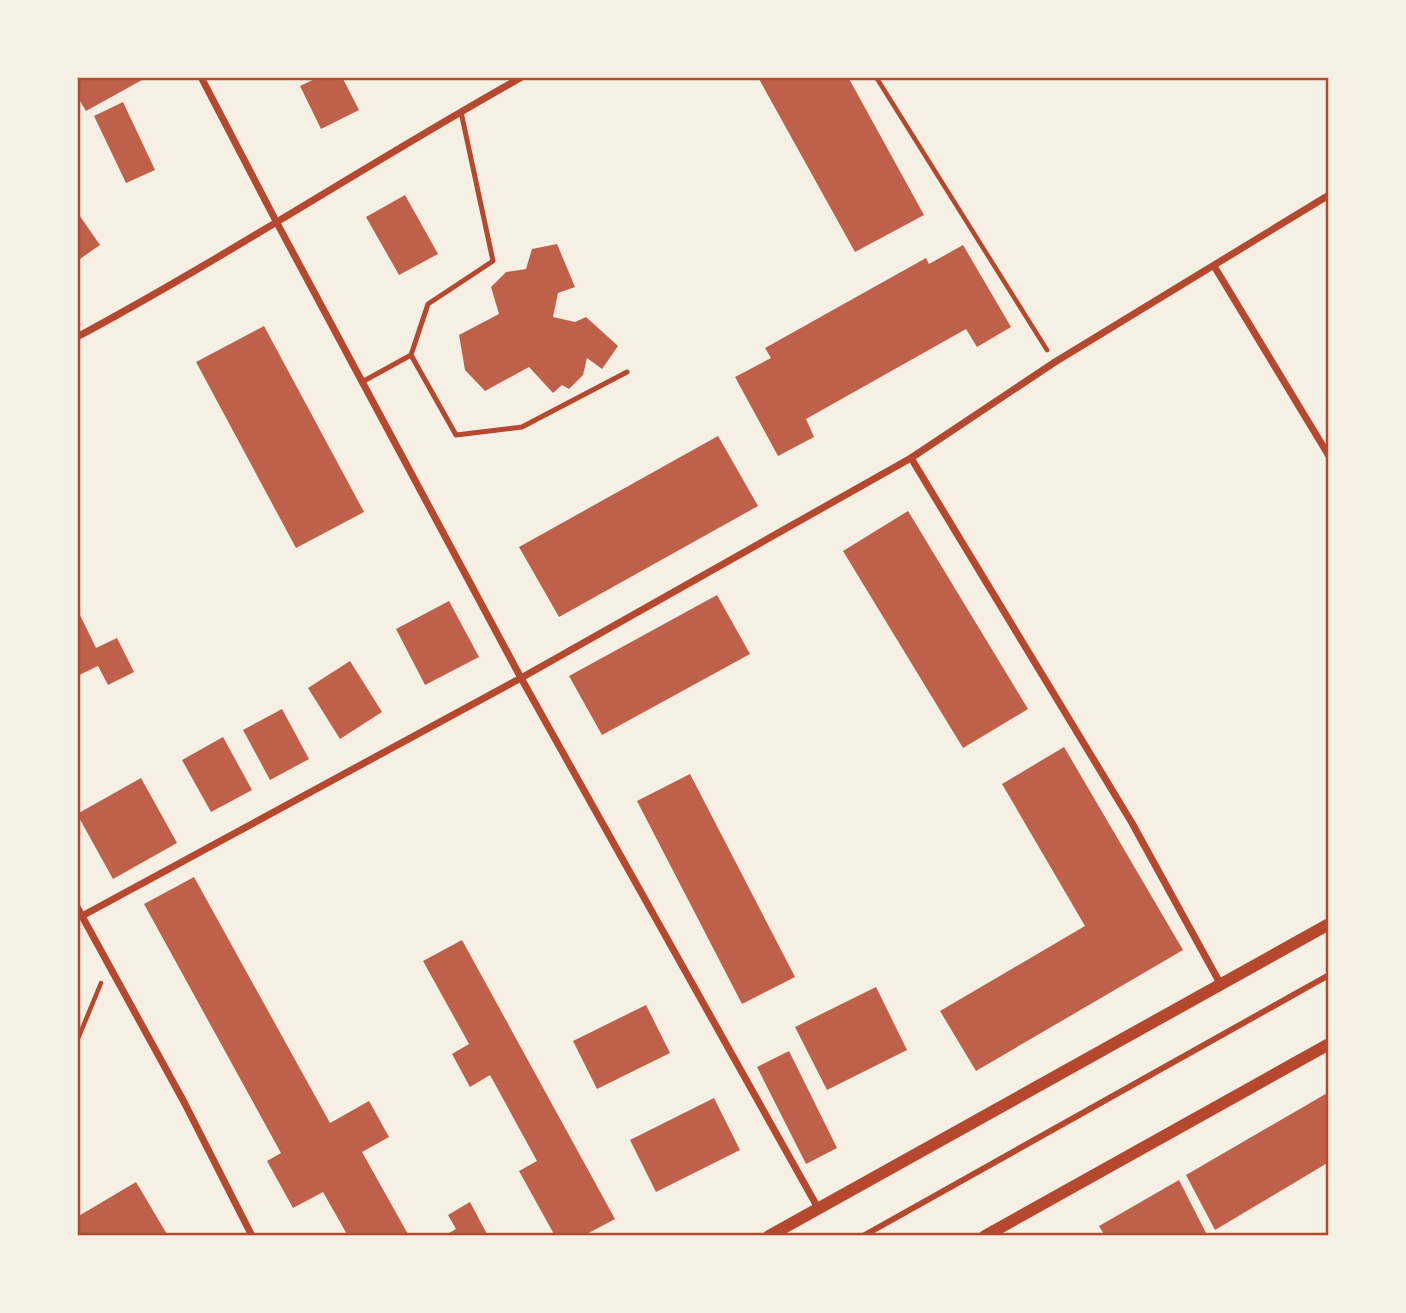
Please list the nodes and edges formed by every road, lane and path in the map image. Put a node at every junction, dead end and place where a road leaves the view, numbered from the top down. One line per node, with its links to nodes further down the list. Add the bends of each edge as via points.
1 (201, 77): 6 (street)
2 (522, 77): 4 (street)
3 (876, 77): 10 (path)
4 (460, 111): 6 (street); 9 (lane, via 493,261 428,304)
5 (1329, 195): 7 (street)
6 (277, 223): 8 (street); 12 (street)
7 (1214, 266): 10 (street); 13 (street)
8 (77, 337)
9 (411, 355): 11 (lane, via 456,435 522,427); 12 (lane)
10 (1055, 362): 14 (street)
11 (627, 372)
12 (362, 382): 15 (street)
13 (1329, 456)
14 (911, 458): 15 (street); 21 (street, via 1132,823)
15 (521, 678): 17 (street); 24 (street)
16 (77, 906): 17 (street)
17 (82, 916): 19 (street)
18 (1329, 925): 21 (street)
19 (108, 965): 22 (path); 25 (street)
20 (1329, 975): 27 (street)
21 (1221, 985): 24 (street)
22 (77, 1041)
23 (1329, 1044): 28 (street)
24 (818, 1208): 26 (street)
25 (252, 1236)
26 (769, 1236)
27 (863, 1236)
28 (985, 1236)

